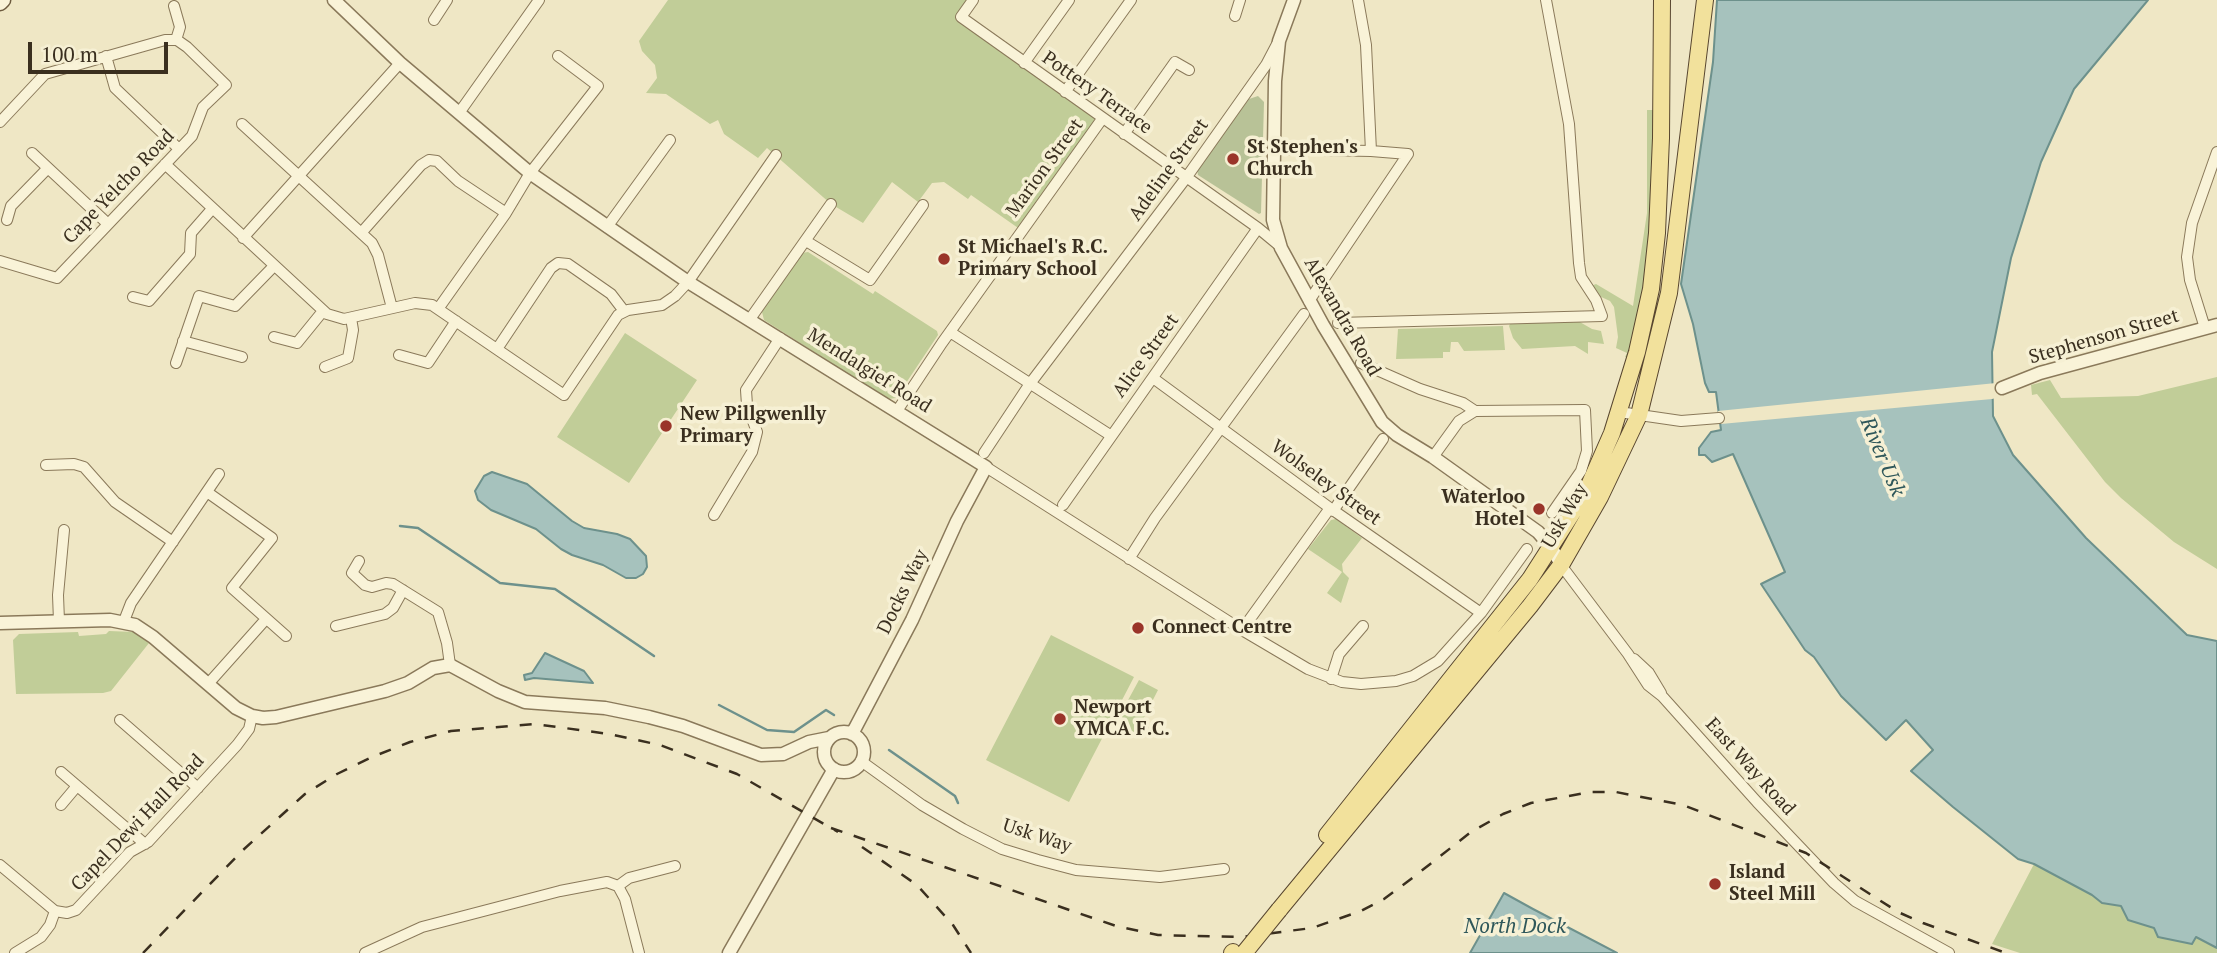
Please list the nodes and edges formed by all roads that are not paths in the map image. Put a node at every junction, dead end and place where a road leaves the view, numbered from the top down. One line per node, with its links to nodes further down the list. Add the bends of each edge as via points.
1 (334, 0): 20 (street, Mendalgief Road)
2 (447, 0): 15 (street)
3 (539, 0): 24 (street)
4 (972, 0): 21 (street, Pottery Terrace, via 961,17)
5 (1069, 0): 21 (street)
6 (1131, 0): 23 (street)
7 (1240, 0): 14 (street)
8 (1294, 0): 17 (street, Alexandra Road)
9 (1358, 0): 32 (street, via 1366,45)
10 (1546, 0): 65 (street, via 1569,124 1578,264 1602,316)
11 (1662, 0): 82 (main road, Usk Way, via 1657,233 1651,289)
12 (1705, 0): 83 (main road, Usk Way, via 1669,293)
13 (174, 6): 16 (street, via 180,27)
14 (1235, 16)
15 (434, 20)
16 (176, 40): 18 (street); 30 (street, Cape Yelcho Road, via 226,85 203,107 192,136)
17 (1279, 41): 31 (street, Alexandra Road); 40 (street, Adeline Street)
18 (106, 56): 26 (street, via 45,74); 30 (street, via 115,89)
19 (558, 56): 38 (street, via 598,86)
20 (400, 63): 24 (street, Mendalgief Road); 39 (street)
21 (1024, 63): 23 (street, Pottery Terrace)
22 (1189, 70): 28 (street, via 1175,62)
23 (1065, 92): 25 (street, Pottery Terrace)
24 (459, 113): 38 (street, Mendalgief Road)
25 (1102, 119): 28 (street, Pottery Terrace); 67 (street, Marion Street)
26 (0, 122)
27 (243, 124): 39 (street)
28 (1124, 134): 40 (street, Pottery Terrace)
29 (670, 140): 47 (street)
30 (179, 149): 36 (street, Cape Yelcho Road)
31 (1274, 149): 32 (street); 52 (street, Alexandra Road, via 1273,220)
32 (1371, 151): 57 (street, via 1408,155)
33 (2217, 152): 66 (street, via 2192,223 2187,257 2190,280)
34 (32, 153): 37 (street)
35 (776, 155): 55 (street)
36 (164, 164): 43 (street); 46 (street, Cape Yelcho Road)
37 (48, 168): 45 (street, via 11,206); 46 (street)
38 (530, 173): 44 (street); 47 (street, Mendalgief Road)
39 (299, 175): 49 (street); 50 (street)
40 (1186, 178): 48 (street, Pottery Terrace); 78 (street, Adeline Street)
41 (831, 204): 51 (street)
42 (923, 205): 51 (street, via 870,280)
43 (212, 209): 50 (street); 56 (street, via 191,233 190,254 149,301)
44 (506, 213): 49 (street, via 437,161 429,160); 59 (street)
45 (7, 220)
46 (108, 224): 53 (street, Cape Yelcho Road, via 57,278)
47 (607, 227): 55 (street, Mendalgief Road)
48 (1258, 228): 52 (street, Pottery Terrace); 77 (street, Alice Street)
49 (362, 232): 58 (street, via 376,249)
50 (243, 238): 54 (street)
51 (806, 241): 63 (street)
52 (1281, 248): 57 (street, Alexandra Road)
53 (0, 261)
54 (273, 267): 60 (street); 70 (street, via 235,306 199,296)
55 (688, 282): 61 (street, via 662,304); 63 (street, Mendalgief Road)
56 (133, 297)
57 (1306, 307): 85 (street); 89 (street, Alexandra Road, via 1381,422)
58 (392, 308): 59 (street, via 423,303); 62 (street)
59 (439, 309): 64 (street)
60 (323, 311): 62 (street, via 334,318); 68 (street, via 297,343)
61 (624, 312): 71 (street, via 614,319 564,395); 71 (street, via 611,293 568,264 558,263)
62 (351, 318): 76 (street, via 348,358)
63 (750, 319): 69 (street, Mendalgief Road)
64 (456, 321): 71 (street); 72 (street, via 428,363)
65 (1338, 323)
66 (2211, 327): 79 (street, Stephenson Street, via 2040,373)
67 (950, 332): 78 (street); 80 (street, Marion Street)
68 (274, 337)
69 (780, 338): 80 (street, Mendalgief Road); 97 (street, via 746,390 757,432 752,452)
70 (183, 341): 73 (street); 74 (street)
71 (496, 349)
72 (399, 355)
73 (242, 357)
74 (176, 363)
75 (1361, 363): 81 (street)
76 (325, 367)
77 (1153, 378): 85 (street, Wolseley Street); 86 (street, Alice Street)
78 (1030, 385): 86 (street); 88 (street, Adeline Street)
79 (2002, 388)
80 (897, 411): 91 (street, Mendalgief Road)
81 (1475, 411): 89 (street, via 1460,421); 96 (street, via 1586,410 1587,451 1580,471)
82 (1619, 412): 83 (street); 100 (main road, Usk Way, via 1587,490)
83 (1639, 415): 84 (street, via 1681,421); 104 (main road, Usk Way, via 1600,498)
84 (1720, 418)
85 (1222, 428): 95 (street, Wolseley Street); 102 (street)
86 (1110, 435): 94 (street, Alice Street)
87 (1383, 439): 95 (street)
88 (984, 453)
89 (1433, 457): 100 (street, Alexandra Road, via 1538,532)
90 (46, 465): 99 (street, via 84,467 115,502)
91 (986, 467): 102 (street, Mendalgief Road); 120 (street, Docks Way)
92 (219, 474): 93 (street)
93 (207, 492): 99 (street); 107 (street, via 272,538 232,588)
94 (1063, 505)
95 (1331, 510): 106 (street, Wolseley Street); 113 (street)
96 (1552, 513)
97 (714, 515)
98 (64, 530): 108 (street)
99 (173, 541): 109 (street)
100 (1552, 548): 104 (street, Alexandra Road); 136 (main road, Usk Way)
101 (1527, 549): 106 (street)
102 (1129, 559): 113 (street, Mendalgief Road)
103 (359, 561): 105 (street, via 352,573 365,585 386,583)
104 (1561, 565): 136 (main road, Usk Way); 142 (street, East Way Road, via 1648,685 1846,895)
105 (403, 590): 112 (street, via 385,614); 115 (street, via 438,612)
106 (1480, 613): 116 (street, Mendalgief Road, via 1453,647 1413,676 1362,684)
107 (266, 619): 114 (street); 117 (street)
108 (59, 621): 109 (street); 110 (street)
109 (124, 621): 117 (street, via 144,630)
110 (0, 623)
111 (1363, 625): 116 (street, via 1339,654)
112 (336, 626)
113 (1242, 630): 116 (street, Mendalgief Road)
114 (286, 636)
115 (450, 665): 118 (street, via 433,668 385,691 276,717); 122 (street, via 525,702 605,708 649,717 761,755)
116 (1331, 679)
117 (208, 684): 118 (street)
118 (252, 716): 128 (street, Capel Dewi Hall Road, via 244,737)
119 (120, 720): 128 (street)
120 (852, 734): 121 (street, via 841,732); 124 (street, via 863,747)
121 (829, 738): 122 (street); 123 (street)
122 (799, 749): 123 (street)
123 (825, 757): 125 (street)
124 (861, 761): 125 (street, via 849,771); 133 (street, Usk Way, via 963,829 1002,849 1038,860 1076,870 1160,877)
125 (834, 769): 141 (street)
126 (61, 772): 127 (street)
127 (77, 786): 129 (street); 130 (street)
128 (198, 788): 130 (street, Capel Dewi Hall Road)
129 (61, 805)
130 (145, 844): 135 (street, Capel Dewi Hall Road, via 133,849 80,908)
131 (0, 865): 135 (street)
132 (675, 866): 134 (street, via 629,878)
133 (1224, 869)
134 (618, 886): 139 (street, via 607,882 588,885 422,927); 140 (street)
135 (55, 911): 138 (street, via 41,937)
136 (1271, 912): 137 (main road, Usk Way, bridge)
137 (1238, 952)
138 (15, 953)
139 (365, 953)
140 (639, 953)
141 (729, 953)
142 (1950, 953)

